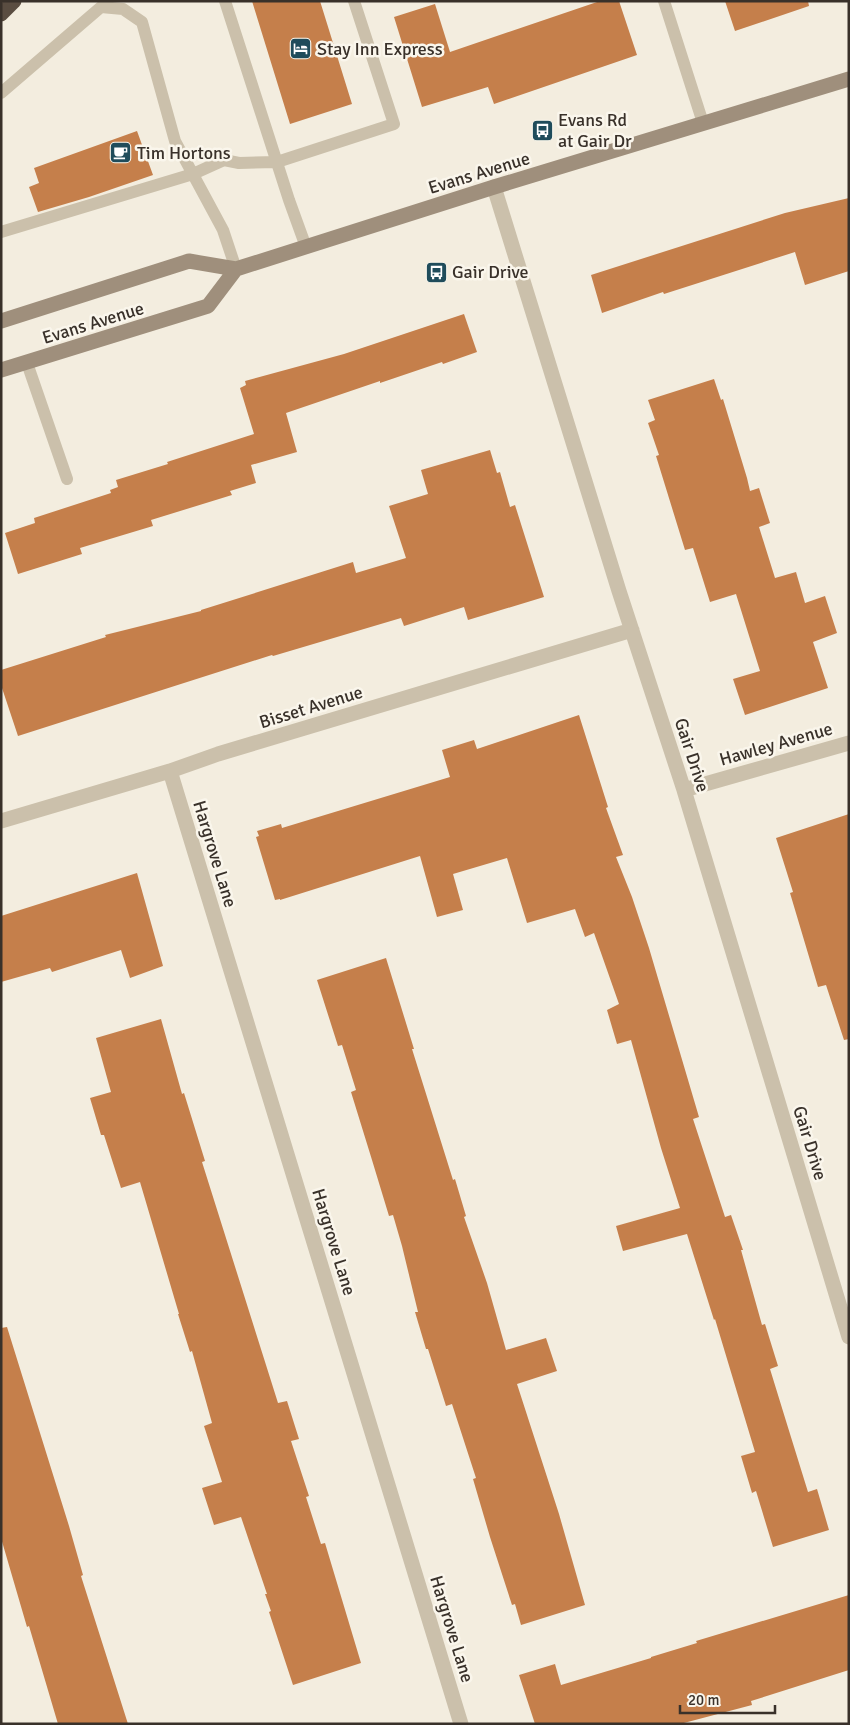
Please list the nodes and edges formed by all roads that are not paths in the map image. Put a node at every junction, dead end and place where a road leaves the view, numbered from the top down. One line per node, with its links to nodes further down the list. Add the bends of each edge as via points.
1 (14, 1): 5 (highway)
2 (225, 1): 9 (lane)
3 (354, 1): 9 (lane, via 394,124)
4 (664, 1): 8 (lane)
5 (1, 14)
6 (849, 79): 8 (main road, Evans Avenue)
7 (1, 93): 10 (lane, via 102,7 123,9 142,22 175,141)
8 (703, 123): 11 (main road, Evans Avenue)
9 (277, 162): 10 (lane, via 224,160); 13 (lane)
10 (194, 174): 12 (lane); 14 (lane, via 223,230)
11 (494, 187): 13 (main road, Evans Avenue); 19 (street, Gair Drive)
12 (1, 232)
13 (306, 247): 14 (main road, Evans Avenue)
14 (236, 269): 15 (main road, Evans Avenue, via 189,261); 16 (main road, Evans Avenue, via 208,306)
15 (1, 321)
16 (27, 363): 17 (main road, Evans Avenue); 18 (lane)
17 (1, 370)
18 (67, 479)
19 (632, 630): 21 (street, Bisset Avenue); 22 (street, Gair Drive)
20 (849, 743): 22 (street, Hawley Avenue)
21 (170, 771): 23 (street, Bisset Avenue); 25 (street, Hargrove Lane)
22 (684, 790): 24 (street, Gair Drive)
23 (1, 821)
24 (849, 1337)
25 (461, 1724)

